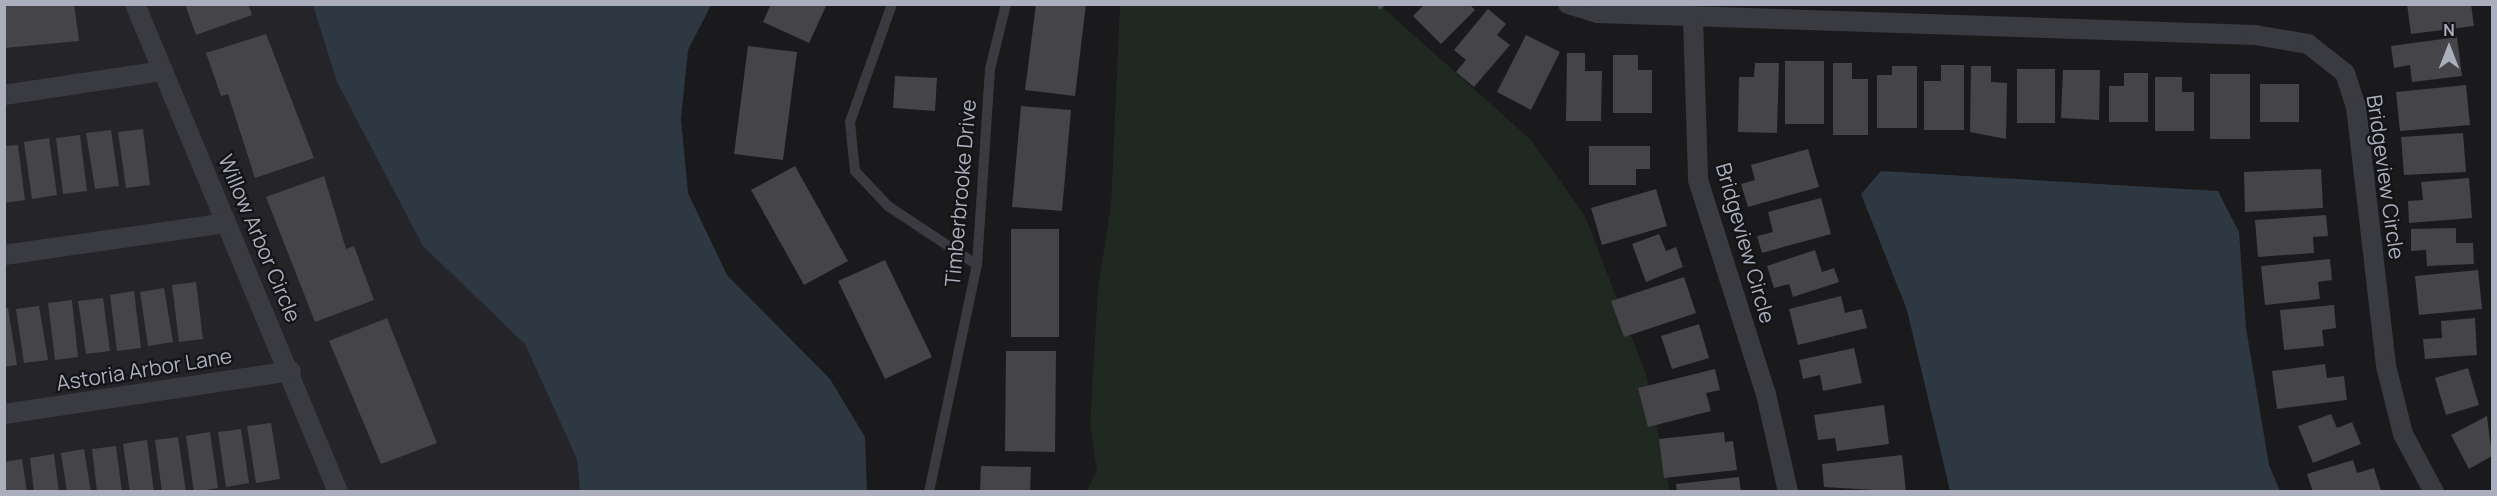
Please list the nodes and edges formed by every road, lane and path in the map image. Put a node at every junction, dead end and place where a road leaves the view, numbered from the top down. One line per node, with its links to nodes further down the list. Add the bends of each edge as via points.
1 (135, 4): 6 (street, Willow Arbor Circle)
2 (892, 4): 10 (lane, via 850,122 855,171 888,206)
3 (1006, 4): 10 (lane, Timberbrooke Drive, via 990,69)
4 (1568, 4): 5 (street, via 1597,13)
5 (1693, 18): 15 (street, Bridgeview Circle, via 1698,180 1766,394); 16 (street, Bridgeview Circle, via 2255,34 2307,44 2345,73 2356,106 2386,366 2403,434)
6 (163, 71): 7 (street); 8 (street, Willow Arbor Circle)
7 (4, 95)
8 (226, 223): 9 (street); 11 (street, Willow Arbor Circle)
9 (4, 255)
10 (977, 265): 14 (lane, Timberbrooke Drive)
11 (291, 371): 12 (street, Astoria Arbor Lane); 13 (street, Willow Arbor Circle)
12 (4, 414)
13 (338, 492)
14 (929, 492)
15 (1788, 492)
16 (2434, 492)

